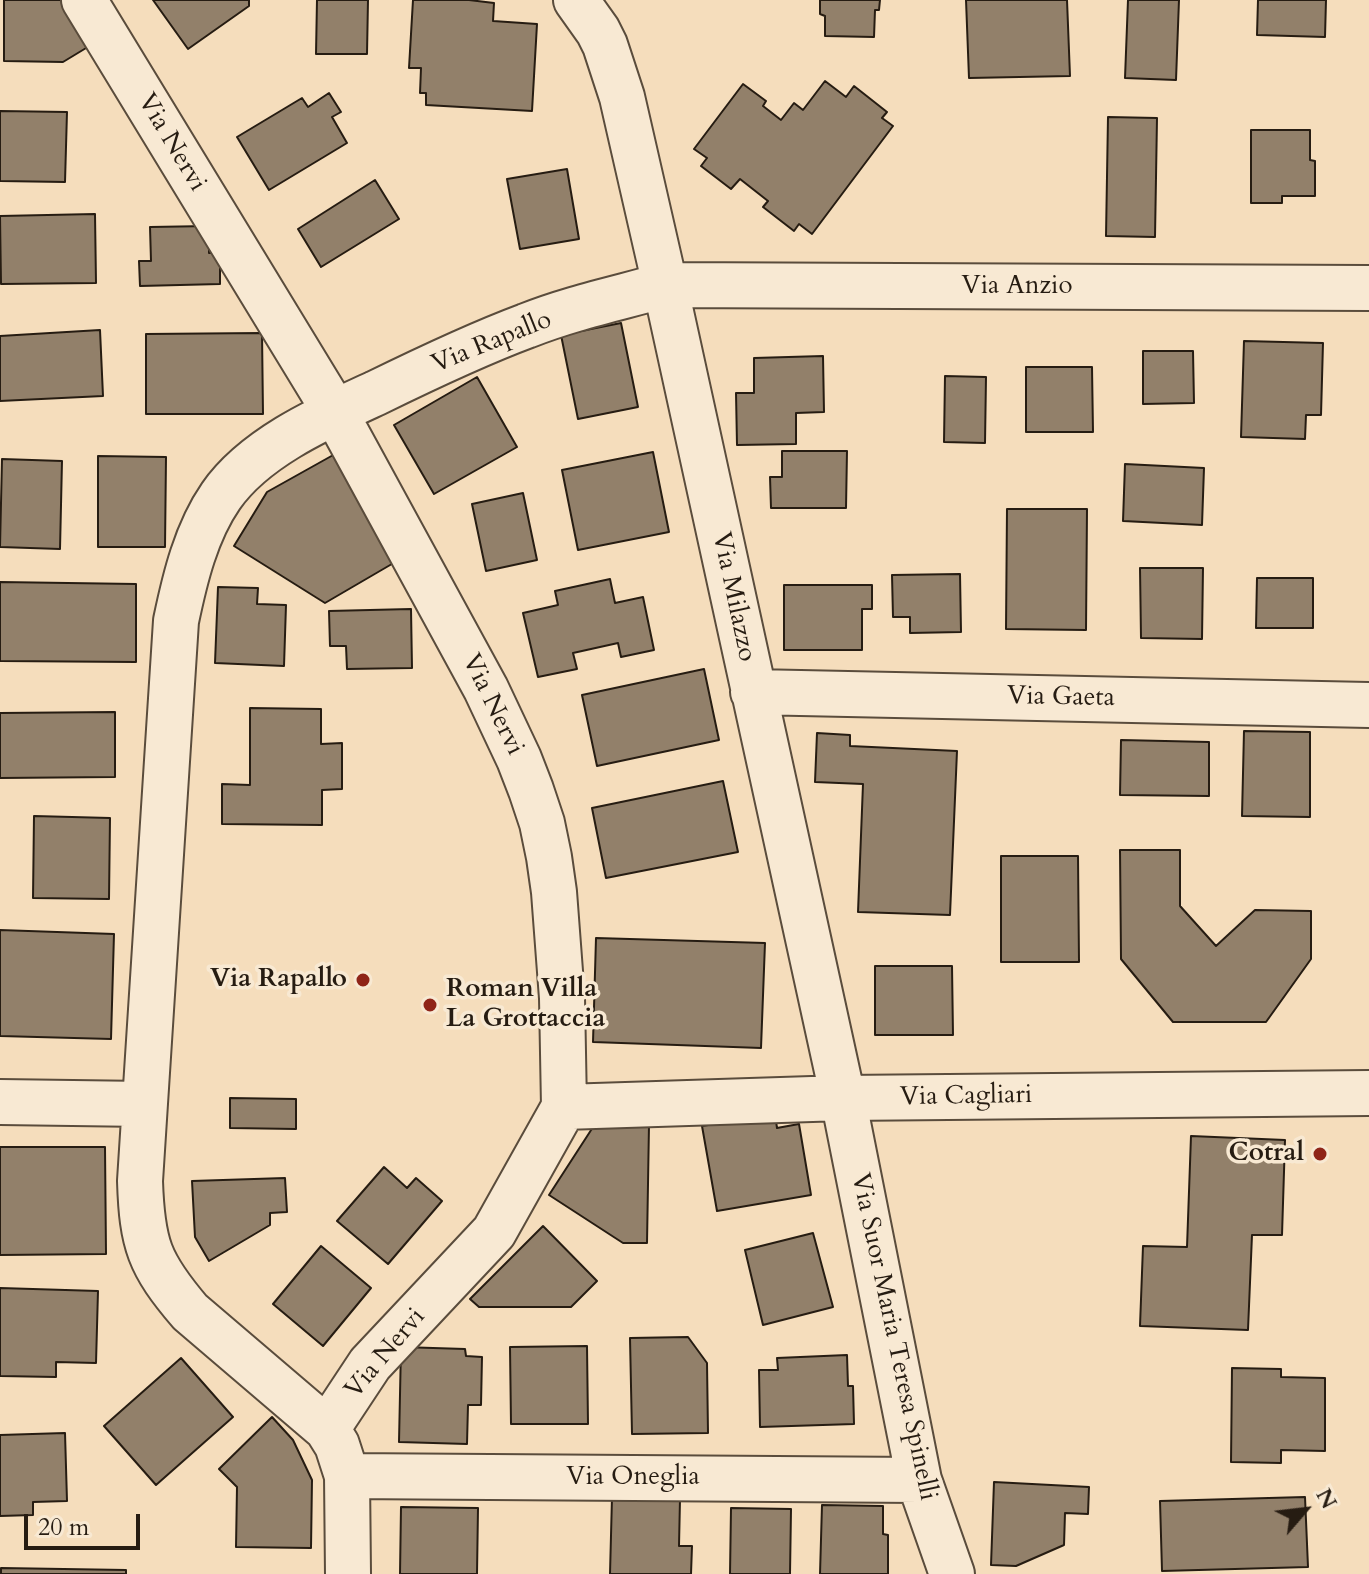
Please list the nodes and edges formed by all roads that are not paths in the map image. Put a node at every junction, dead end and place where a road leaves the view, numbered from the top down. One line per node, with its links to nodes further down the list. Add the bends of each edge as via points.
1 (84, 0): 5 (street, Via Nervi)
2 (576, 0): 3 (street, Via Milazzo, via 605,45 622,97)
3 (665, 285): 4 (street, Via Anzio); 5 (street, Via Rapallo, via 527,325); 6 (street, Via Milazzo)
4 (1369, 288)
5 (335, 412): 11 (street, Via Rapallo, via 275,446 232,483 199,539 183,588 173,656); 12 (street, Via Nervi, via 486,689 542,823 554,892)
6 (753, 692): 7 (street, Via Gaeta); 9 (street, Via Milazzo)
7 (1369, 705)
8 (1369, 1093): 9 (street, Via Cagliari)
9 (843, 1098): 12 (street, Via Cagliari); 15 (street, Via Suor Maria Teresa Spinelli)
10 (0, 1102): 11 (street)
11 (145, 1104): 13 (street, Via Rapallo, via 140,1195 151,1257 190,1312)
12 (564, 1107): 13 (street, Via Nervi, via 494,1232 370,1364)
13 (327, 1429): 14 (street)
14 (347, 1476): 15 (street, Via Oneglia); 16 (street)
15 (919, 1480): 17 (street, Via Suor Maria Teresa Spinelli)
16 (348, 1574)
17 (952, 1574)

